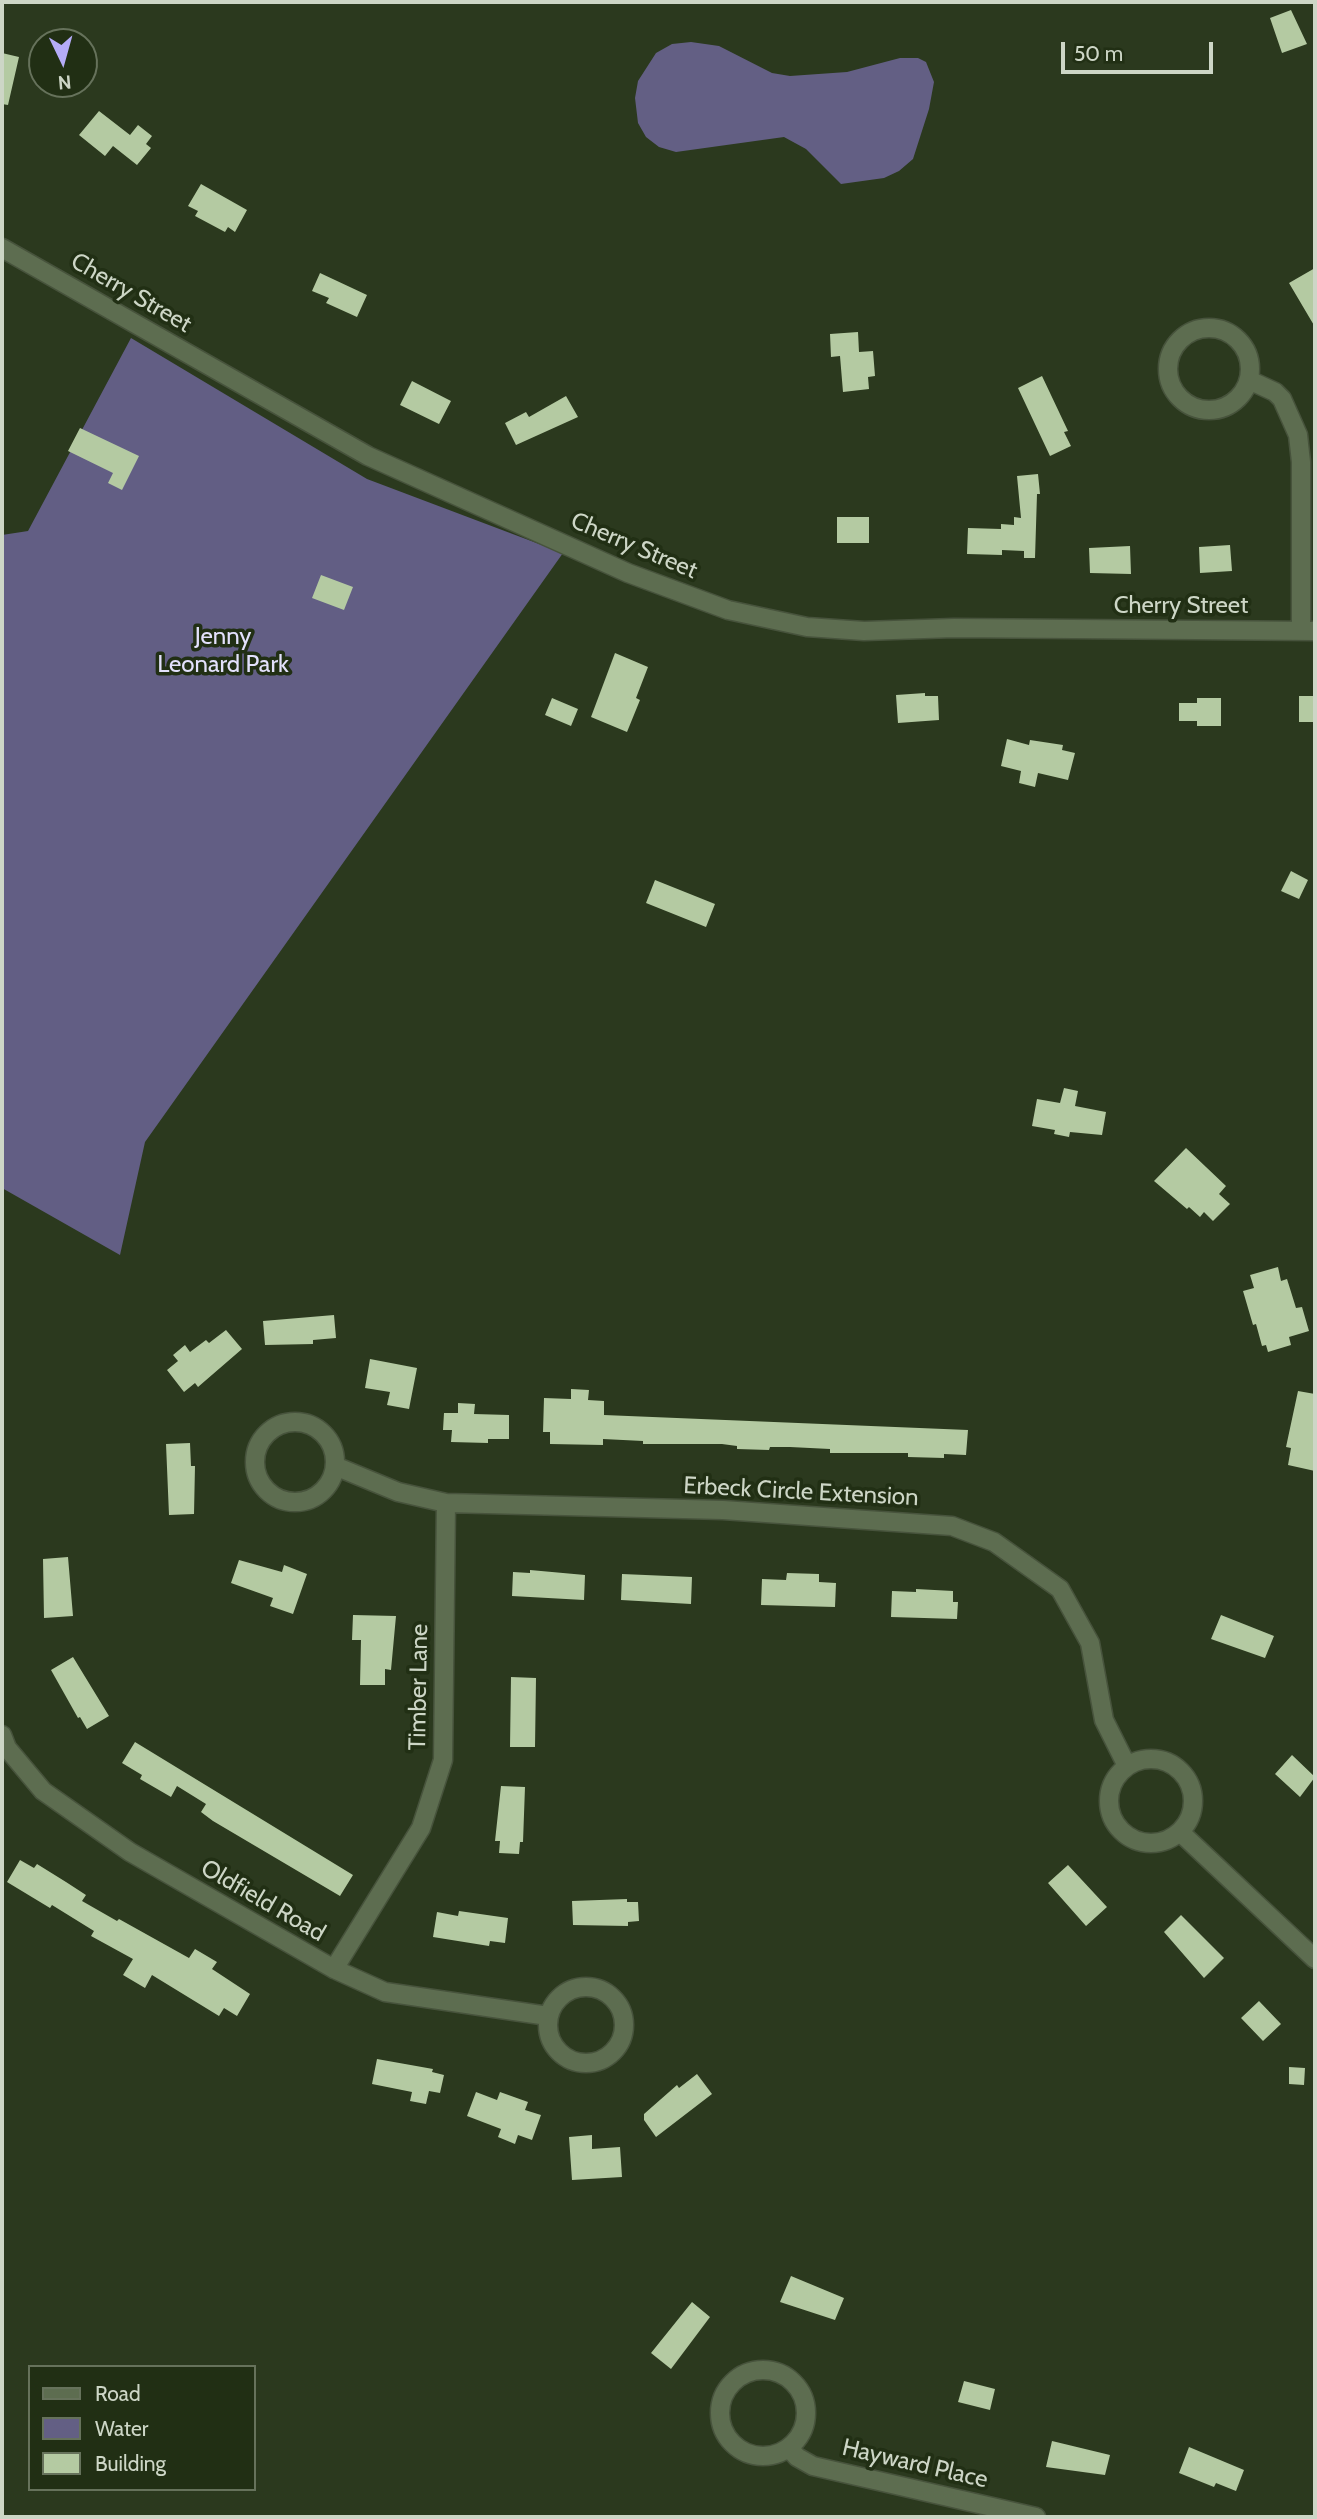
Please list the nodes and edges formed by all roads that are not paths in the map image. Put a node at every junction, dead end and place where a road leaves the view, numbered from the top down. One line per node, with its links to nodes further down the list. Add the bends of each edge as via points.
1 (2, 248): 3 (street, Cherry Street, via 368,456 628,573 728,610 797,625 864,631)
2 (1248, 380): 2 (street, via 1250,366 1242,346 1219,330 1191,332 1169,358 1171,386 1198,409 1219,409 1232,403); 3 (street, via 1282,399 1298,435)
3 (1308, 631)
4 (335, 1465): 4 (street, via 329,1440 309,1424 282,1424 271,1430 256,1452 255,1465 265,1488 288,1501 301,1501 324,1489); 5 (street, Erbeck Circle Extension, via 398,1492)
5 (446, 1503): 7 (street, Erbeck Circle Extension, via 723,1510 925,1524 952,1526 994,1542 1060,1589 1090,1643 1104,1720); 10 (street, Timber Lane, via 443,1760 421,1828)
6 (2, 1735): 10 (street, Oldfield Road, via 7,1748 54,1799 130,1852)
7 (1127, 1766): 8 (street, via 1159,1760 1184,1774 1193,1800 1191,1816); 8 (street, via 1111,1788 1109,1801 1116,1825 1131,1838 1148,1843 1163,1842)
8 (1180, 1832): 9 (street)
9 (1315, 1959)
10 (334, 1969): 11 (street, Oldfield Road, via 385,1992)
11 (548, 2016): 11 (street, via 551,2042 558,2052 582,2064 606,2058 616,2050 625,2027 618,2003 598,1988 585,1986 562,1995)
12 (789, 2448): 12 (street, via 754,2456 742,2452 725,2435 720,2424 721,2401 743,2374 778,2372 803,2396 806,2419); 13 (street, Hayward Place, via 813,2466)
13 (1036, 2517)

